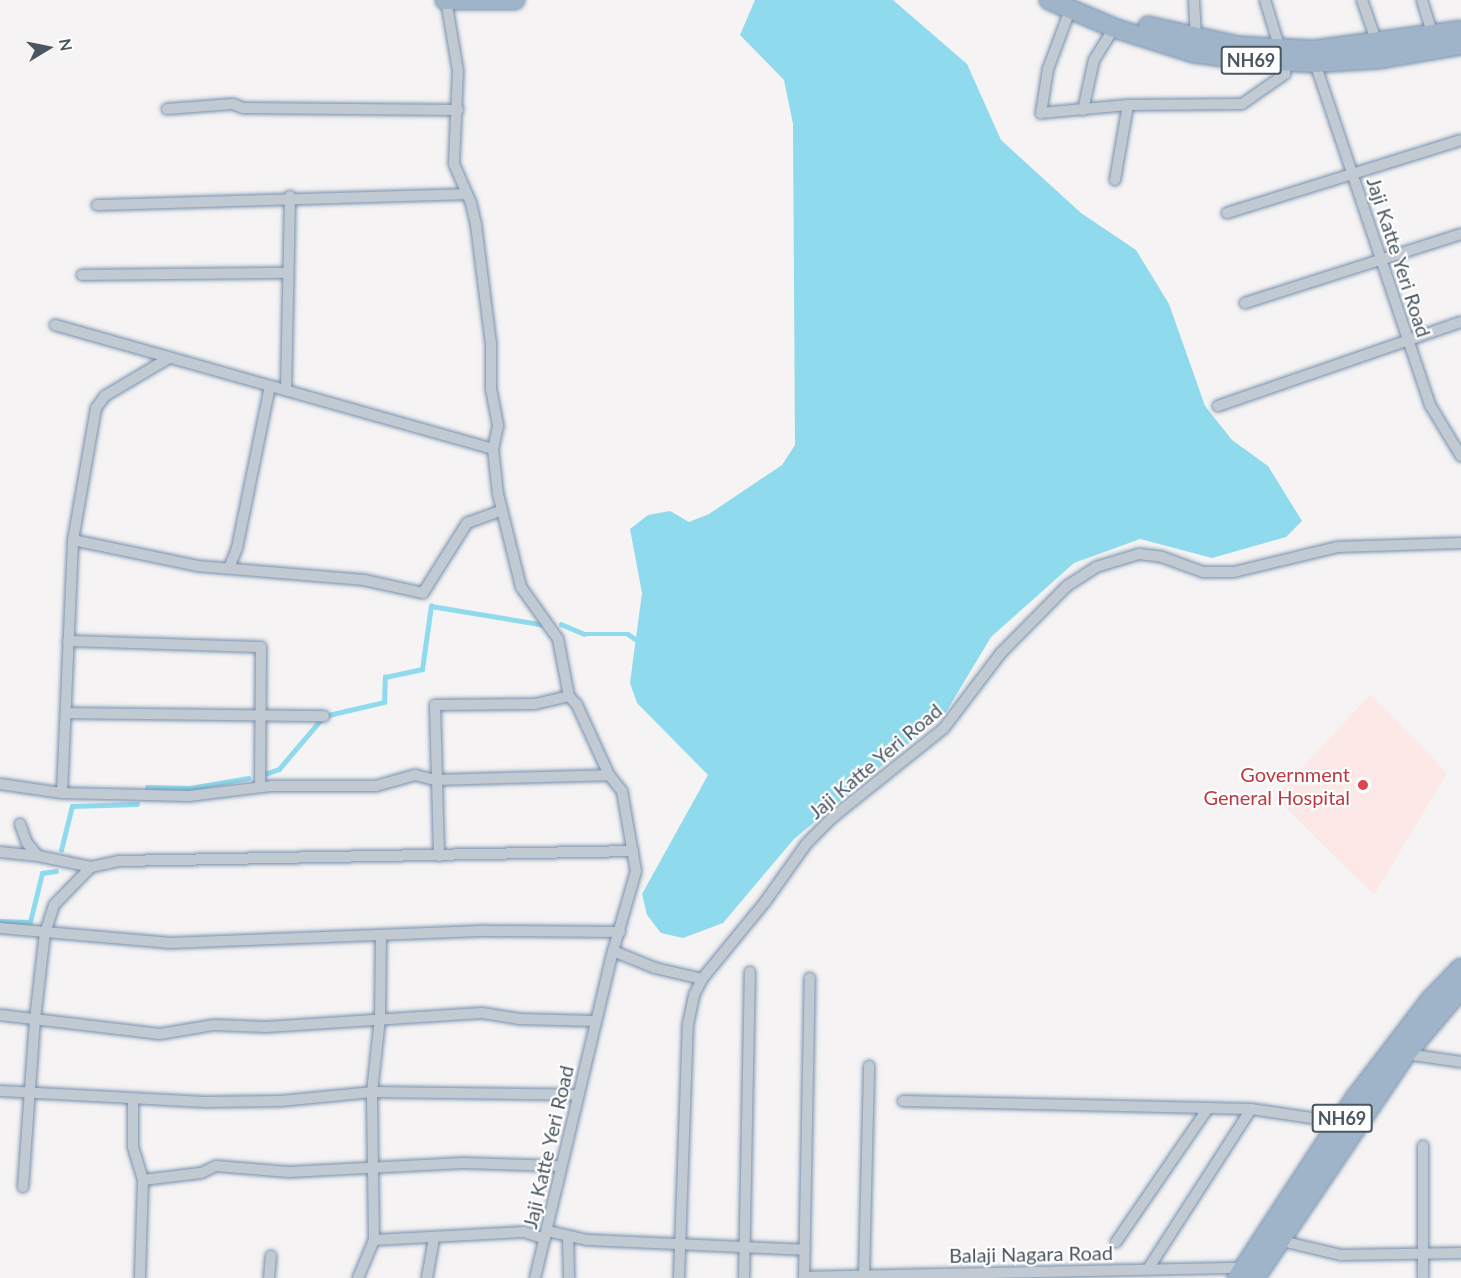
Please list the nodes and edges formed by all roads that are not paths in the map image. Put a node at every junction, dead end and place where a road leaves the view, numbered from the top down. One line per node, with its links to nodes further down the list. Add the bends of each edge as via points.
1 (445, 0): 2 (highway); 19 (street, via 458,71)
2 (514, 0)
3 (1048, 0): 8 (highway, NH69)
4 (1194, 0): 12 (street)
5 (1265, 0): 15 (street)
6 (1362, 0): 13 (street)
7 (1422, 0): 11 (street)
8 (1074, 5): 9 (highway, NH69); 12 (highway, NH69); 20 (street, via 1048,69 1041,112)
9 (1114, 28): 15 (highway, NH69, via 1194,52); 20 (street, via 1094,60)
10 (1461, 30): 11 (highway, NH69)
11 (1433, 35): 13 (highway, NH69)
12 (1196, 39): 15 (highway, NH69)
13 (1377, 44): 15 (highway, NH69)
14 (1461, 45): 16 (highway, NH69)
15 (1282, 55): 16 (highway, NH69); 17 (street, via 1286,74 1242,104)
16 (1315, 63): 22 (street, Jaji Katte Yeri Road)
17 (1128, 105): 20 (street); 23 (street)
18 (167, 109): 19 (street, via 233,104 243,108)
19 (458, 110): 24 (street, via 454,164)
20 (1083, 110)
21 (1461, 140): 22 (street)
22 (1352, 174): 27 (street); 29 (street, Jaji Katte Yeri Road)
23 (1115, 180)
24 (466, 194): 25 (street); 40 (street, via 476,225 491,343 491,389 498,426)
25 (290, 196): 26 (street); 30 (street)
26 (97, 205)
27 (1227, 213)
28 (1461, 234): 29 (street)
29 (1381, 260): 32 (street); 35 (street, Jaji Katte Yeri Road)
30 (287, 273): 31 (street); 38 (street)
31 (82, 275)
32 (1245, 303)
33 (1461, 322): 35 (street)
34 (55, 325): 36 (street)
35 (1407, 339): 39 (street); 41 (street, Jaji Katte Yeri Road, via 1430,405)
36 (169, 358): 37 (street); 43 (street, via 105,396 96,408)
37 (270, 386): 38 (street); 45 (street, via 237,548)
38 (286, 390): 40 (street)
39 (1218, 406)
40 (493, 449): 42 (street)
41 (1461, 456)
42 (502, 510): 45 (street, via 467,523 423,593 364,580); 47 (street, via 521,587 558,639)
43 (73, 540): 45 (street, via 197,566); 46 (street)
44 (1461, 543): 69 (street, Jaji Katte Yeri Road, via 1337,547 1234,572 1203,572 1162,557 1139,554 1096,567 1048,602 1001,653 944,728 833,817 807,843 765,902)
45 (229, 568)
46 (68, 641): 48 (street); 49 (street, via 261,647)
47 (569, 696): 51 (street, Jaji Katte Yeri Road, via 577,705); 52 (street, via 535,704 435,705)
48 (66, 713): 49 (street); 55 (street)
49 (261, 716): 50 (street); 54 (street)
50 (324, 716)
51 (609, 775): 52 (street); 57 (street, Jaji Katte Yeri Road, via 622,791)
52 (435, 780): 54 (street, via 415,775 376,786); 60 (street)
53 (0, 784): 55 (street)
54 (260, 787): 55 (street, via 189,796)
55 (63, 793)
56 (20, 824): 59 (street, via 27,843)
57 (633, 851): 60 (street); 63 (street, Jaji Katte Yeri Road, via 636,871)
58 (0, 852): 59 (street)
59 (38, 856): 61 (street)
60 (439, 856): 61 (street, via 119,861)
61 (91, 867): 64 (street, via 54,904)
62 (0, 928): 64 (street)
63 (620, 932): 65 (street, via 487,931); 66 (street, Jaji Katte Yeri Road)
64 (45, 933): 65 (street, via 170,943); 74 (street)
65 (381, 936): 73 (street)
66 (613, 951): 69 (street, via 655,968); 75 (street, Jaji Katte Yeri Road)
67 (1461, 968): 87 (highway, NH69, via 1431,999)
68 (750, 972): 100 (street)
69 (702, 978): 99 (street, Jaji Katte Yeri Road, via 688,1024)
70 (810, 978): 101 (street)
71 (1461, 989): 76 (highway, NH69)
72 (0, 1015): 74 (street)
73 (380, 1018): 74 (street, via 267,1027 214,1025 160,1034); 75 (street, via 482,1013 519,1019); 81 (street)
74 (35, 1019): 80 (street)
75 (596, 1021): 82 (street, Jaji Katte Yeri Road)
76 (1406, 1054): 77 (street); 97 (highway, NH69)
77 (1461, 1062)
78 (869, 1066): 108 (street)
79 (0, 1091): 80 (street)
80 (29, 1092): 83 (street); 92 (street)
81 (372, 1092): 82 (street); 83 (street, via 281,1101); 89 (street)
82 (577, 1095): 90 (street, Jaji Katte Yeri Road)
83 (133, 1101): 91 (street, via 132,1147)
84 (903, 1101): 85 (street)
85 (1208, 1108): 86 (street); 98 (street)
86 (1251, 1109): 87 (street); 105 (street)
87 (1339, 1122): 107 (highway, NH69)
88 (1423, 1146): 103 (street)
89 (373, 1166): 90 (street); 91 (street, via 289,1172 216,1166 201,1173); 96 (street)
90 (559, 1166): 93 (street, Jaji Katte Yeri Road)
91 (143, 1180): 112 (street)
92 (23, 1187)
93 (546, 1235): 94 (street); 95 (street, via 524,1232); 116 (street, Jaji Katte Yeri Road)
94 (568, 1236): 99 (street); 117 (street)
95 (434, 1239): 96 (street); 115 (street)
96 (374, 1240): 114 (street)
97 (1282, 1241): 103 (street, via 1341,1255); 107 (highway, NH69)
98 (1116, 1242)
99 (680, 1246): 100 (street); 118 (street, Jaji Katte Yeri Road)
100 (745, 1249): 101 (street); 119 (street)
101 (805, 1250): 111 (street)
102 (1461, 1253): 103 (street)
103 (1423, 1254): 120 (street)
104 (271, 1256): 113 (street)
105 (1148, 1269): 106 (street, Balaji Nagara Road); 107 (street, Balaji Nagara Road)
106 (1072, 1274): 110 (street, Balaji Nagara Road)
107 (1249, 1274)
108 (864, 1275): 109 (street, Balaji Nagara Road); 111 (street, Balaji Nagara Road)
109 (916, 1276): 110 (street, Balaji Nagara Road)
110 (948, 1276)
111 (804, 1277)
112 (140, 1278)
113 (269, 1278)
114 (358, 1278)
115 (427, 1278)
116 (536, 1278)
117 (569, 1278)
118 (679, 1278)
119 (744, 1278)
120 (1423, 1278)

